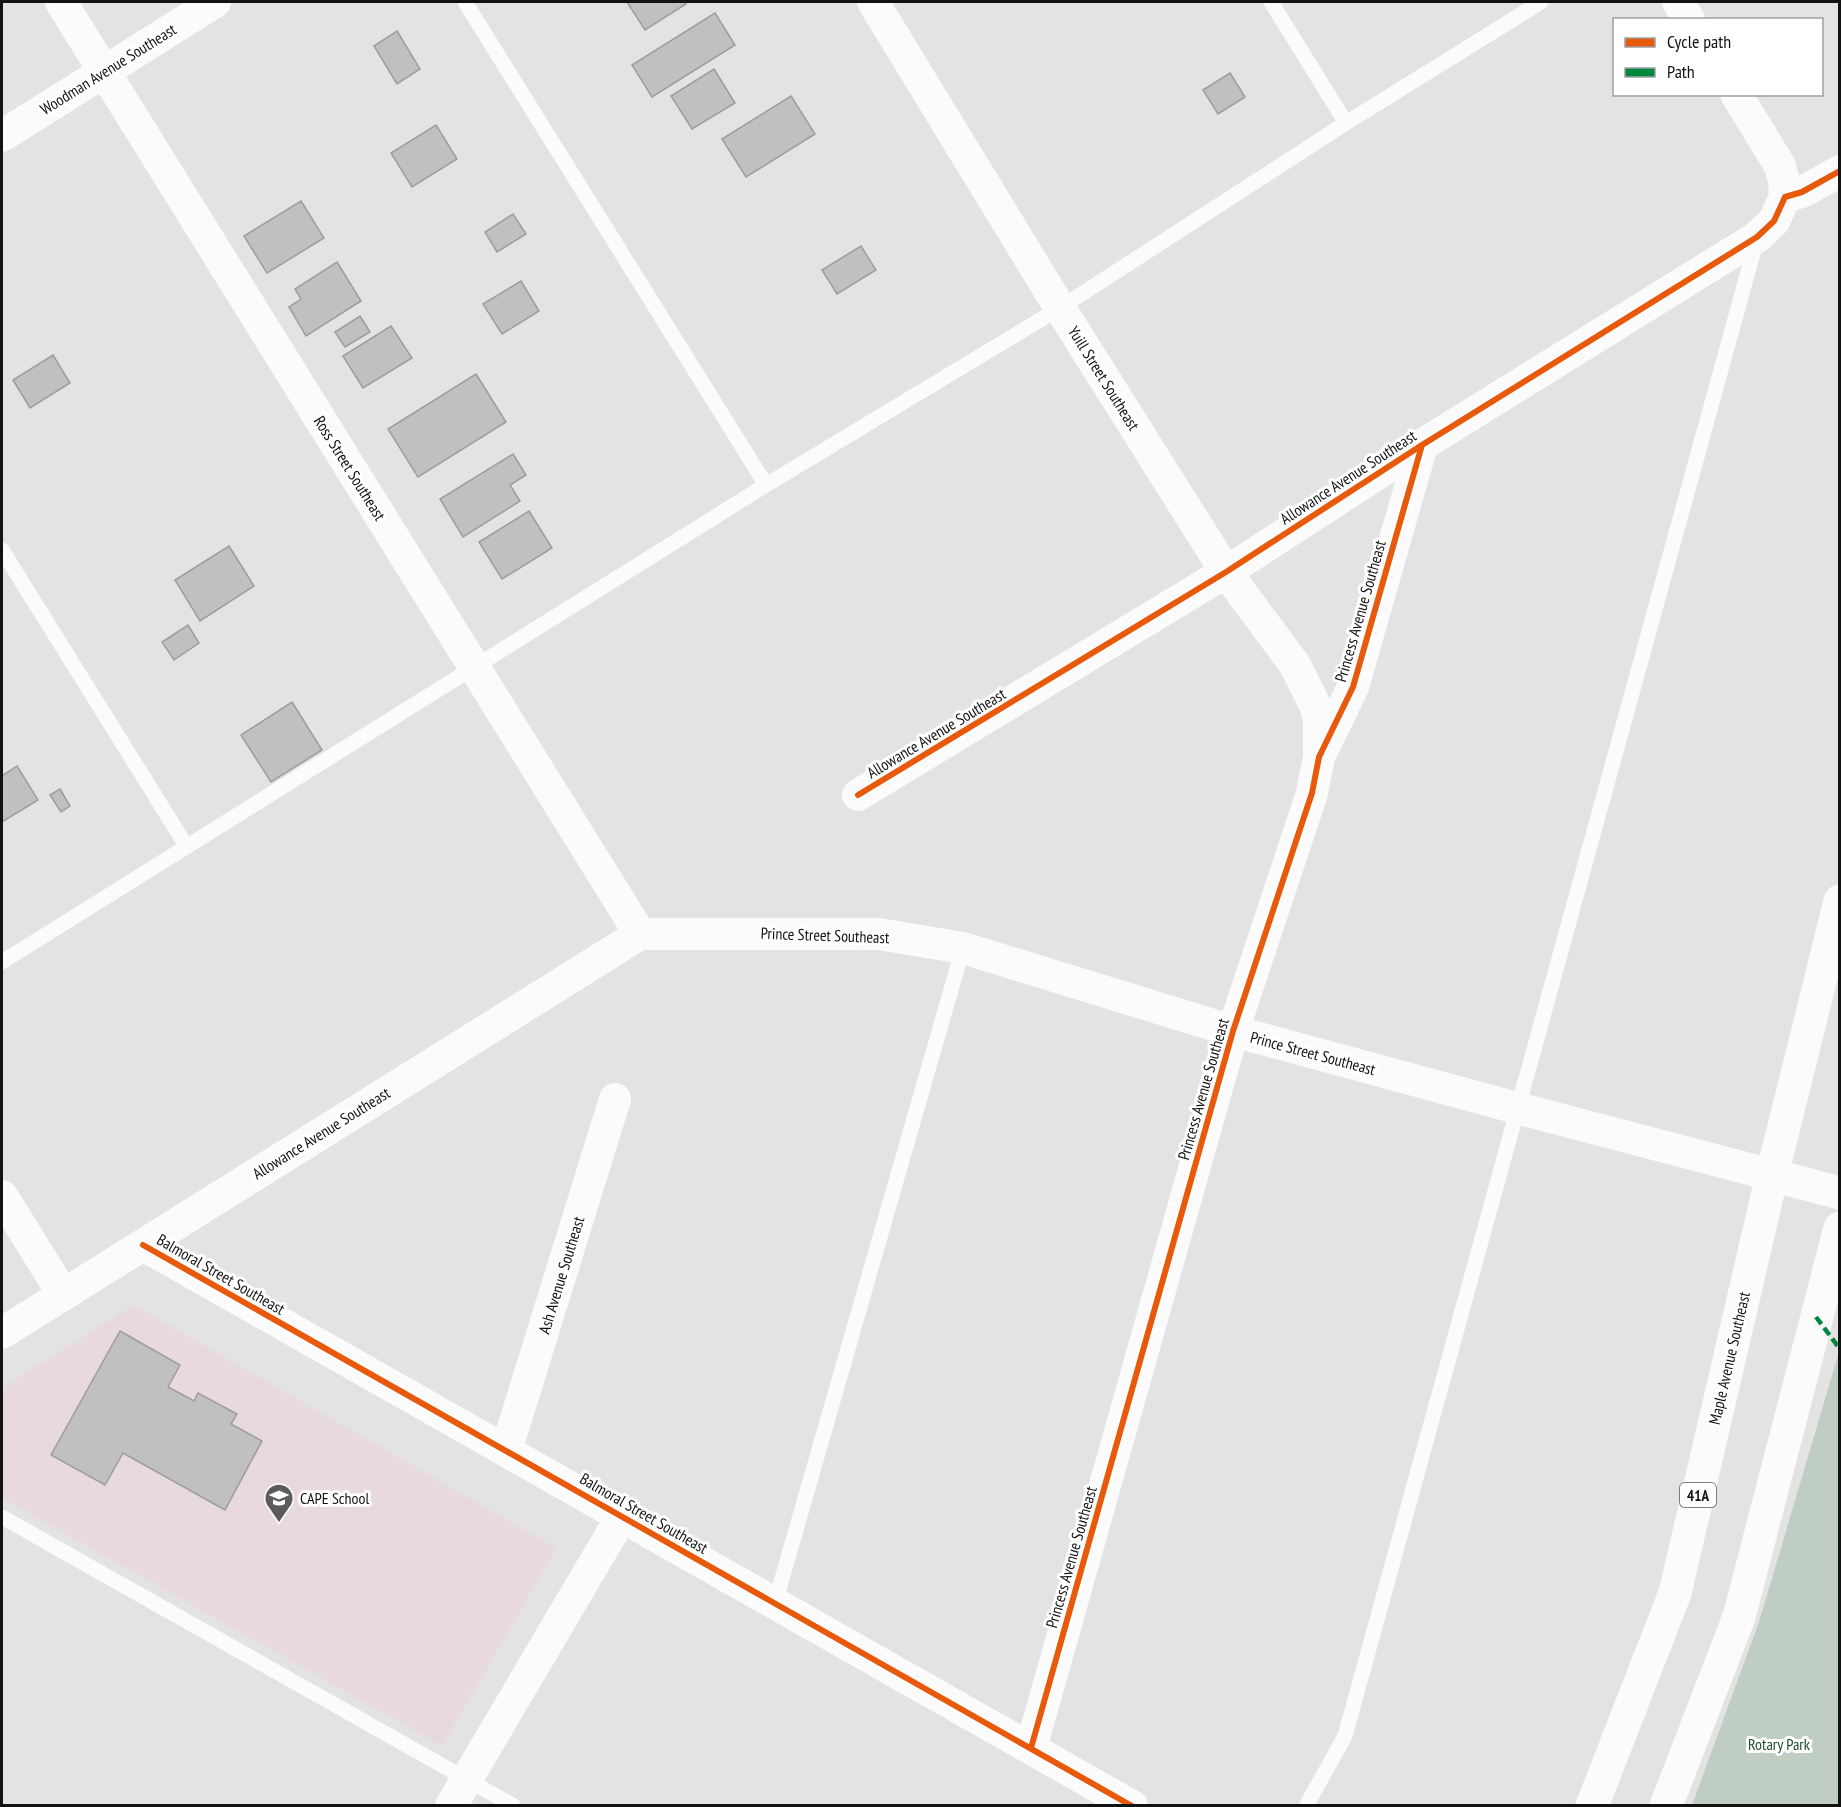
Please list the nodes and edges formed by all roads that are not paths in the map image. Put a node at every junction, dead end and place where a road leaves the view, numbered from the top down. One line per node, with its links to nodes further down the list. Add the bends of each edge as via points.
1 (61, 2): 9 (street, Ross Street Southeast)
2 (215, 2): 9 (street, Woodman Avenue Southeast)
3 (465, 2): 18 (lane)
4 (873, 2): 16 (street, Yuill Street Southeast)
5 (1271, 2): 11 (lane)
6 (1541, 2): 11 (lane)
7 (1678, 2): 8 (street)
8 (1688, 18)
9 (104, 71): 12 (street, Woodman Avenue Southeast); 21 (street, Ross Street Southeast)
10 (1737, 96): 14 (street, via 1780,166)
11 (1346, 123): 16 (lane)
12 (2, 136)
13 (1839, 171): 14 (street)
14 (1785, 197): 15 (street, Allowance Avenue Southeast, via 1774,221)
15 (1757, 237): 17 (street, Allowance Avenue Southeast); 31 (lane)
16 (1060, 308): 18 (lane); 20 (street, Yuill Street Southeast)
17 (1422, 445): 20 (street, Allowance Avenue Southeast); 22 (street, Princess Avenue Southeast, via 1353,687)
18 (766, 485): 21 (lane)
19 (2, 550): 24 (lane)
20 (1226, 572): 22 (street, Yuill Street Southeast, via 1308,688 1319,722); 23 (street, Allowance Avenue Southeast)
21 (474, 667): 24 (lane); 26 (street, Ross Street Southeast)
22 (1319, 757): 29 (street, Princess Avenue Southeast, via 1312,793)
23 (858, 795)
24 (187, 846): 28 (lane)
25 (1839, 901): 32 (main road, Maple Avenue Southeast)
26 (640, 934): 27 (street, Prince Street Southeast, via 879,934); 36 (street, Allowance Avenue Southeast)
27 (963, 948): 29 (street, Prince Street Southeast); 42 (lane)
28 (2, 962)
29 (1233, 1031): 31 (street, Prince Street Southeast); 43 (street, Princess Avenue Southeast)
30 (615, 1099): 39 (street, Ash Avenue Southeast)
31 (1517, 1108): 32 (street, Prince Street Southeast); 48 (lane, via 1345,1736)
32 (1772, 1175): 33 (main road, Prince Street Southeast); 49 (main road, Maple Avenue Southeast / 41A, via 1675,1593)
33 (1839, 1193)
34 (2, 1196): 37 (street)
35 (1839, 1228): 50 (main road, via 1738,1617)
36 (142, 1245): 37 (street, Allowance Avenue Southeast); 39 (street, Balmoral Street Southeast)
37 (63, 1294): 38 (street, Allowance Avenue Southeast)
38 (2, 1333)
39 (506, 1451): 40 (street, Balmoral Street Southeast)
40 (622, 1516): 42 (street, Balmoral Street Southeast); 44 (street)
41 (2, 1517): 44 (lane)
42 (775, 1603): 43 (street, Balmoral Street Southeast)
43 (1031, 1748): 47 (street, Balmoral Street Southeast)
44 (466, 1779): 45 (street); 46 (lane)
45 (451, 1806)
46 (514, 1806)
47 (1132, 1806)
48 (1306, 1806)
49 (1592, 1806)
50 (1666, 1806)

